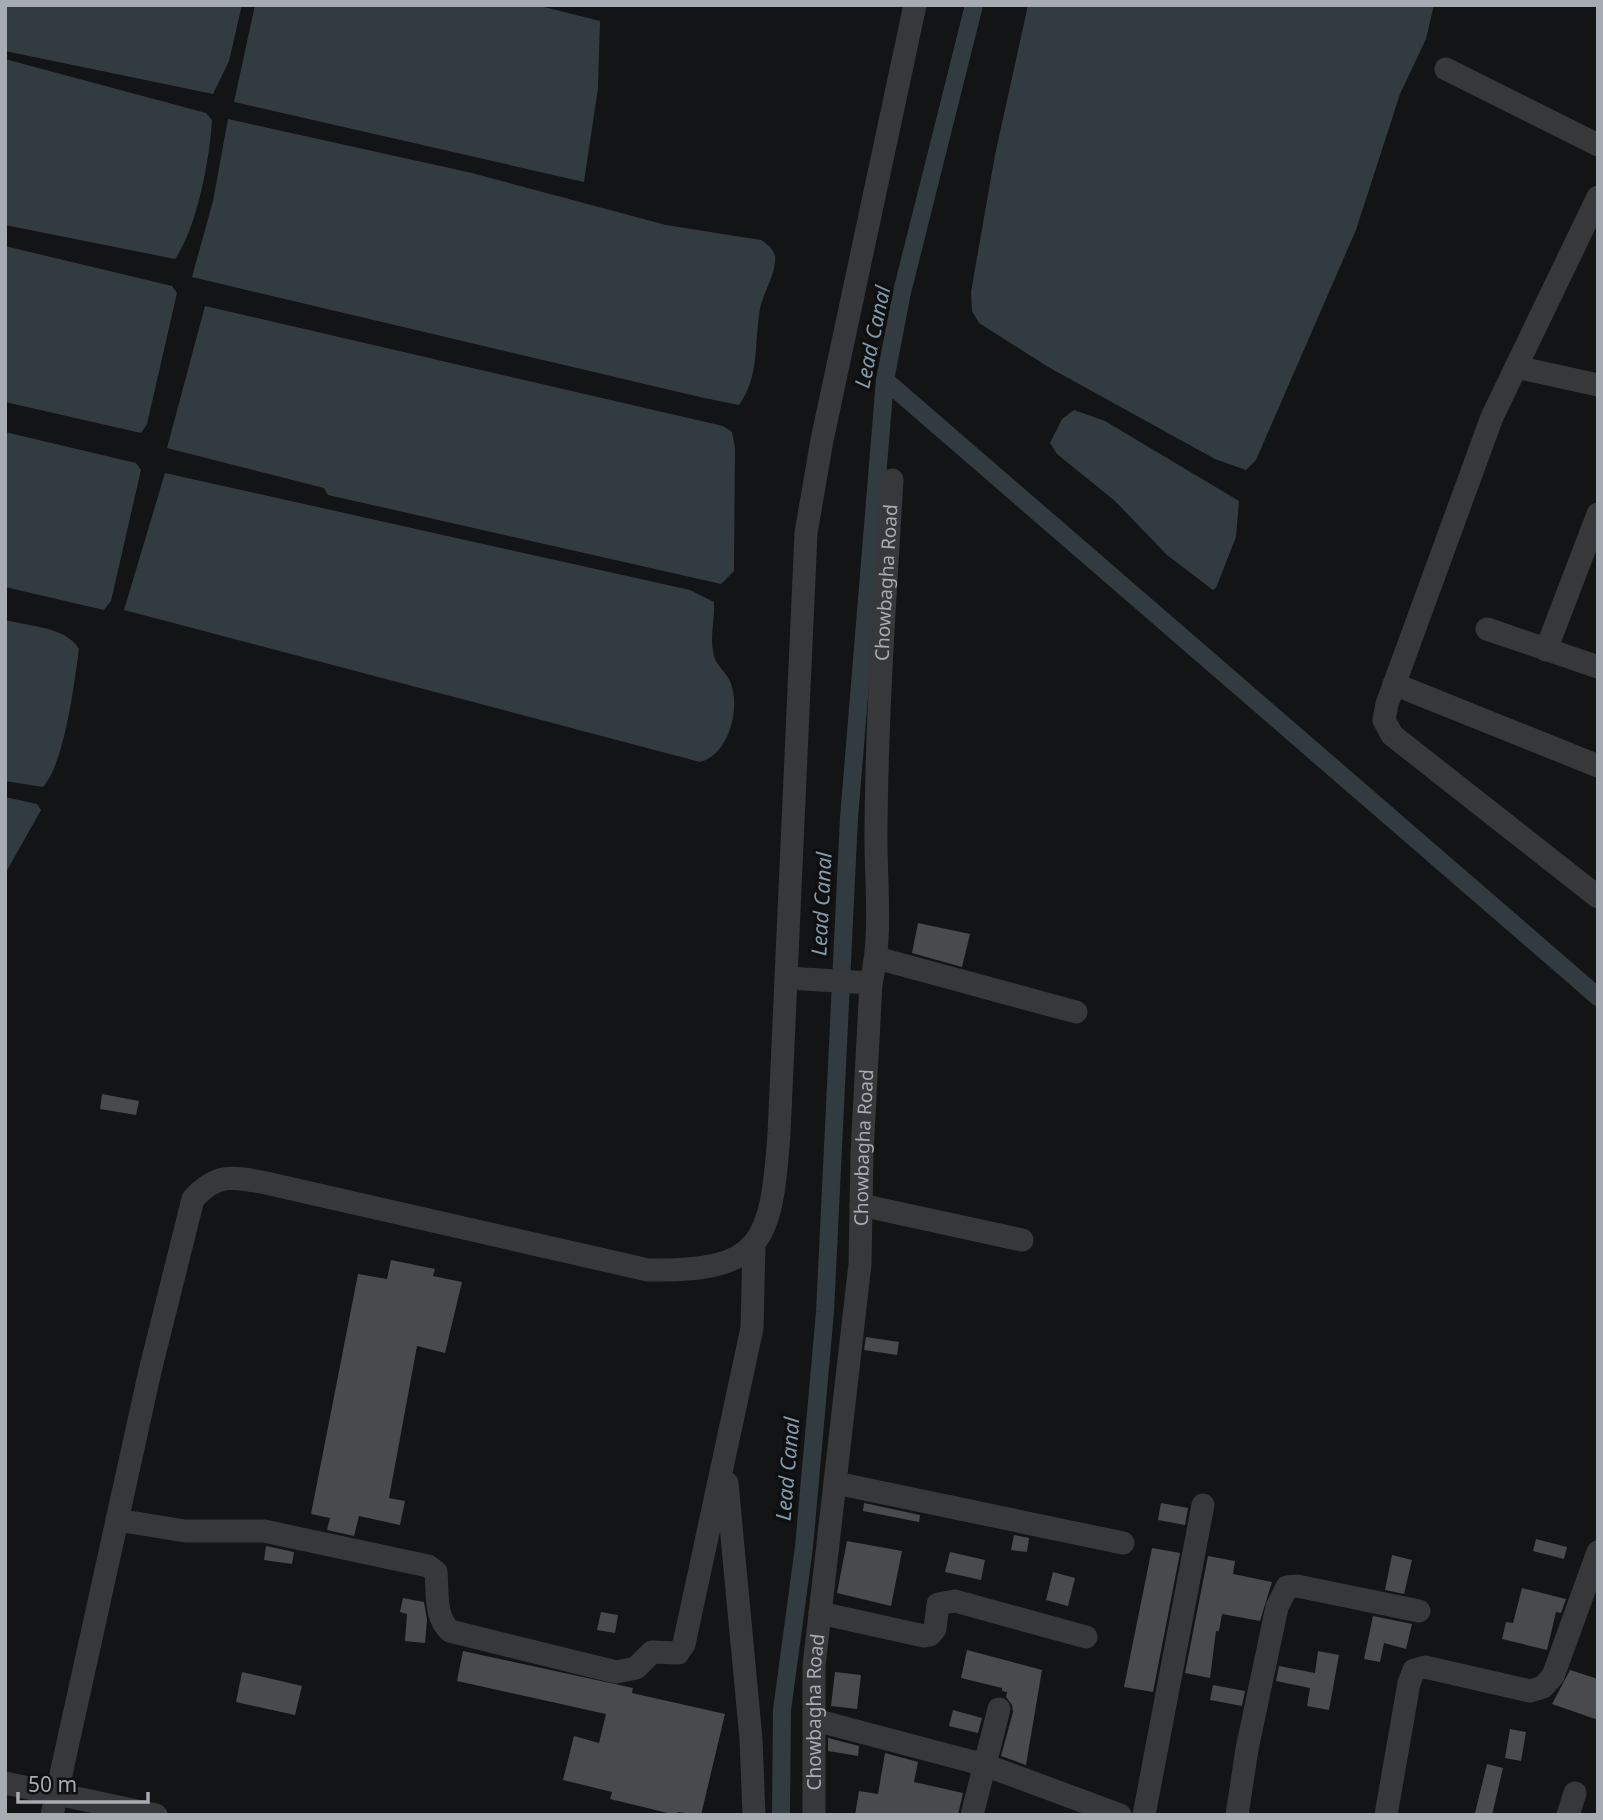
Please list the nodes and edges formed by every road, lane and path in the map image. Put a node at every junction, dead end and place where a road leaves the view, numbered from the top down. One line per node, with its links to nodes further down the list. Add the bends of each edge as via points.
1 (915, 5): 16 (street, via 806,533)
2 (1446, 69): 3 (street)
3 (1598, 145)
4 (1598, 197): 5 (street)
5 (1516, 367): 6 (street); 12 (street, via 1480,449)
6 (1598, 385)
7 (892, 480): 15 (street, Chowbagha Road, via 876,831)
8 (1598, 514): 10 (street)
9 (1487, 629): 10 (street)
10 (1546, 650): 11 (street)
11 (1598, 667)
12 (1394, 684): 13 (street); 14 (street, via 1384,720 1392,736)
13 (1598, 766)
14 (1598, 897)
15 (877, 958): 17 (street, Chowbagha Road); 18 (street)
16 (787, 978): 17 (street); 21 (street, via 775,1183)
17 (872, 983): 19 (street, Chowbagha Road)
18 (1076, 1012)
19 (861, 1205): 20 (street); 23 (street, Chowbagha Road, via 860,1264)
20 (1022, 1240)
21 (754, 1244): 22 (street, via 752,1328); 25 (street, via 722,1266 648,1270 266,1183 235,1177 209,1183 193,1199)
22 (724, 1459): 25 (street, via 684,1644 678,1653 652,1652 628,1672 450,1631 439,1613 436,1573 428,1566 264,1531 185,1531); 38 (street)
23 (836, 1483): 26 (street); 29 (street, Chowbagha Road)
24 (1203, 1505): 42 (street)
25 (117, 1520): 35 (street)
26 (1123, 1543)
27 (1598, 1552): 44 (street, via 1553,1676 1544,1687 1530,1691 1424,1667 1414,1670)
28 (1419, 1611): 43 (street, via 1287,1587 1278,1607)
29 (820, 1613): 30 (street, via 924,1636 935,1629 938,1604 955,1601); 32 (street, Chowbagha Road, via 814,1665)
30 (1086, 1637)
31 (999, 1709): 33 (street)
32 (815, 1720): 33 (street); 39 (street, Chowbagha Road)
33 (985, 1765): 36 (street); 40 (street)
34 (5, 1783): 35 (street)
35 (54, 1805): 37 (street)
36 (1083, 1809): 41 (street)
37 (156, 1815)
38 (754, 1815)
39 (814, 1815)
40 (972, 1815)
41 (1120, 1815)
42 (1144, 1815)
43 (1237, 1815)
44 (1386, 1815)

